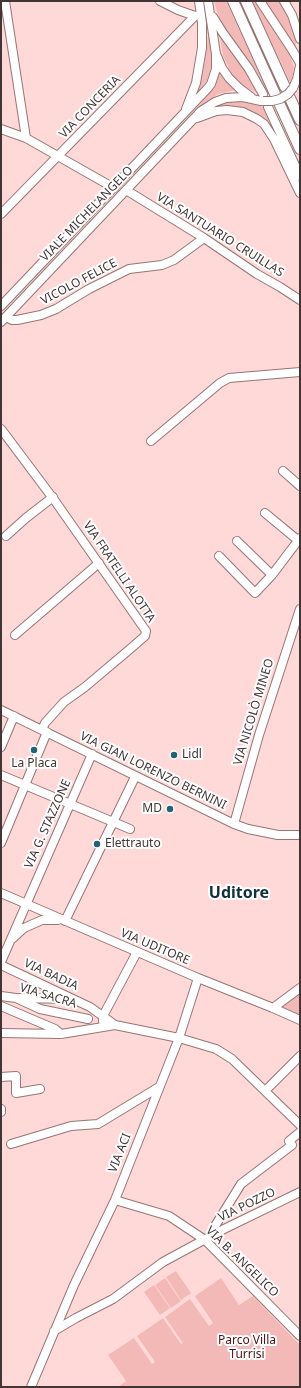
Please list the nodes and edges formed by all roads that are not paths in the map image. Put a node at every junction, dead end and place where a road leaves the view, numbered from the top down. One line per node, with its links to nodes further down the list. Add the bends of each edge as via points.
1 (5, 1): 22 (street)
2 (160, 1): 9 (street)
3 (198, 1): 9 (street)
4 (233, 1): 15 (main road)
5 (246, 1): 14 (main road)
6 (260, 1): 12 (street)
7 (284, 1): 10 (street, via 294,18)
8 (208, 2): 11 (street); 16 (street, via 218,26 246,64)
9 (198, 16): 18 (street, via 202,48 190,100); 24 (street, VIA CONCERIA)
10 (300, 39)
11 (216, 54): 16 (street, via 233,83 247,95); 18 (street, VIALE MICHELANGELO, via 216,69 211,84)
12 (300, 63)
13 (300, 66): 14 (street, via 297,79)
14 (290, 91): 16 (street, bridge, via 280,99); 19 (main road)
15 (275, 94)
16 (264, 101): 20 (street, VIALE MICHELANGELO, via 243,97 226,98 206,107); 25 (street)
17 (280, 104): 23 (main road)
18 (183, 116): 26 (street, VIALE MICHELANGELO)
19 (300, 120)
20 (190, 123): 27 (street, VIALE MICHELANGELO); 28 (street, via 210,113 227,110 243,112 257,118 274,138)
21 (1, 129): 22 (street)
22 (26, 138): 24 (street)
23 (300, 149)
24 (58, 156): 26 (street); 29 (street, VIA CONCERIA)
25 (300, 176)
26 (114, 188): 32 (street, VIALE MICHELANGELO)
27 (126, 190): 30 (street, VIA SANTUARIO CRUILLAS); 33 (street, VIALE MICHELANGELO)
28 (300, 193)
29 (1, 214)
30 (204, 238): 31 (street, VIA SANTUARIO CRUILLAS); 33 (street, VICOLO FELICE, via 174,260 162,265 129,269 56,309 17,320)
31 (300, 300)
32 (1, 306)
33 (3, 319)
34 (300, 372): 36 (street, via 229,378)
35 (1, 429): 39 (street, VIA FRATELLI ALOTTA)
36 (151, 441)
37 (283, 471): 38 (street)
38 (300, 486)
39 (53, 497): 41 (street); 45 (street, VIA FRATELLI ALOTTA)
40 (265, 513): 42 (street)
41 (6, 536)
42 (299, 540): 46 (street)
43 (237, 542): 46 (street)
44 (219, 556): 46 (street, via 255,593)
45 (99, 563): 48 (street); 51 (street, VIA FRATELLI ALOTTA, via 146,629 146,634 64,702 46,723)
46 (272, 575)
47 (300, 609): 59 (street, VIA NICOLÒ MINEO)
48 (15, 635)
49 (1, 710): 50 (street, VIA GIAN LORENZO BERNINI)
50 (14, 716): 51 (street, VIA GIAN LORENZO BERNINI); 52 (street)
51 (45, 731): 53 (street, VIA GIAN LORENZO BERNINI); 56 (street)
52 (1, 747)
53 (92, 754): 55 (street, VIA GIAN LORENZO BERNINI); 57 (street, VIA G. STAZZONE)
54 (1, 774): 56 (street)
55 (135, 776): 58 (street); 59 (street, VIA GIAN LORENZO BERNINI)
56 (25, 785): 57 (street); 62 (street)
57 (70, 804): 58 (street); 64 (street, VIA G. STAZZONE)
58 (113, 822): 60 (street); 65 (street)
59 (234, 824): 61 (street, VIA GIAN LORENZO BERNINI, via 278,835)
60 (130, 829)
61 (300, 835)
62 (1, 843)
63 (1, 893): 64 (street, VIA UDITORE)
64 (26, 904): 65 (street, VIA UDITORE); 66 (street, VIA G. STAZZONE)
65 (64, 921): 66 (street, via 42,920 24,928); 67 (street, VIA UDITORE)
66 (10, 942): 68 (street, VIA G. STAZZONE)
67 (136, 952): 70 (street, VIA UDITORE); 78 (street)
68 (1, 962)
69 (1, 965): 74 (street, VIA BADIA)
70 (198, 978): 77 (street, VIA UDITORE); 86 (street, VIA ACI)
71 (300, 988): 77 (street)
72 (1, 996): 73 (street, VIA SACRA)
73 (16, 998): 74 (street); 79 (street, VIA SACRA, via 40,1009)
74 (73, 999): 76 (street, VIA BADIA)
75 (1, 1006): 85 (street, via 55,1028)
76 (90, 1007): 78 (street, VIA BADIA); 79 (street)
77 (273, 1008): 80 (street, VIA UDITORE)
78 (102, 1016): 81 (street, VIA BADIA); 82 (street)
79 (88, 1020): 83 (street)
80 (300, 1020)
81 (115, 1025): 82 (street); 86 (street)
82 (104, 1027): 83 (street)
83 (88, 1030): 85 (street)
84 (1, 1033): 85 (street)
85 (61, 1034)
86 (179, 1038): 89 (street, VIA ACI); 91 (street, via 224,1053)
87 (300, 1056): 91 (street)
88 (1, 1077): 90 (street, via 16,1076 16,1093)
89 (159, 1087): 96 (street, via 98,1124 71,1126); 98 (street, VIA ACI)
90 (40, 1089)
91 (266, 1090): 94 (street)
92 (1, 1109): 93 (street)
93 (1, 1112)
94 (300, 1124)
95 (300, 1132): 99 (street, via 289,1141 292,1145 241,1184 215,1226)
96 (11, 1144)
97 (300, 1192): 99 (street, VIA POZZO)
98 (115, 1200): 100 (street, VIA B. ANGELICO, via 169,1216); 101 (street, VIA ACI)
99 (215, 1234): 100 (street, VIA POZZO)
100 (205, 1240): 101 (street, VIA POZZO, via 164,1262 109,1302); 102 (street, VIA B. ANGELICO)
101 (54, 1332): 103 (street, VIA ACI)
102 (300, 1336)
103 (31, 1387)

